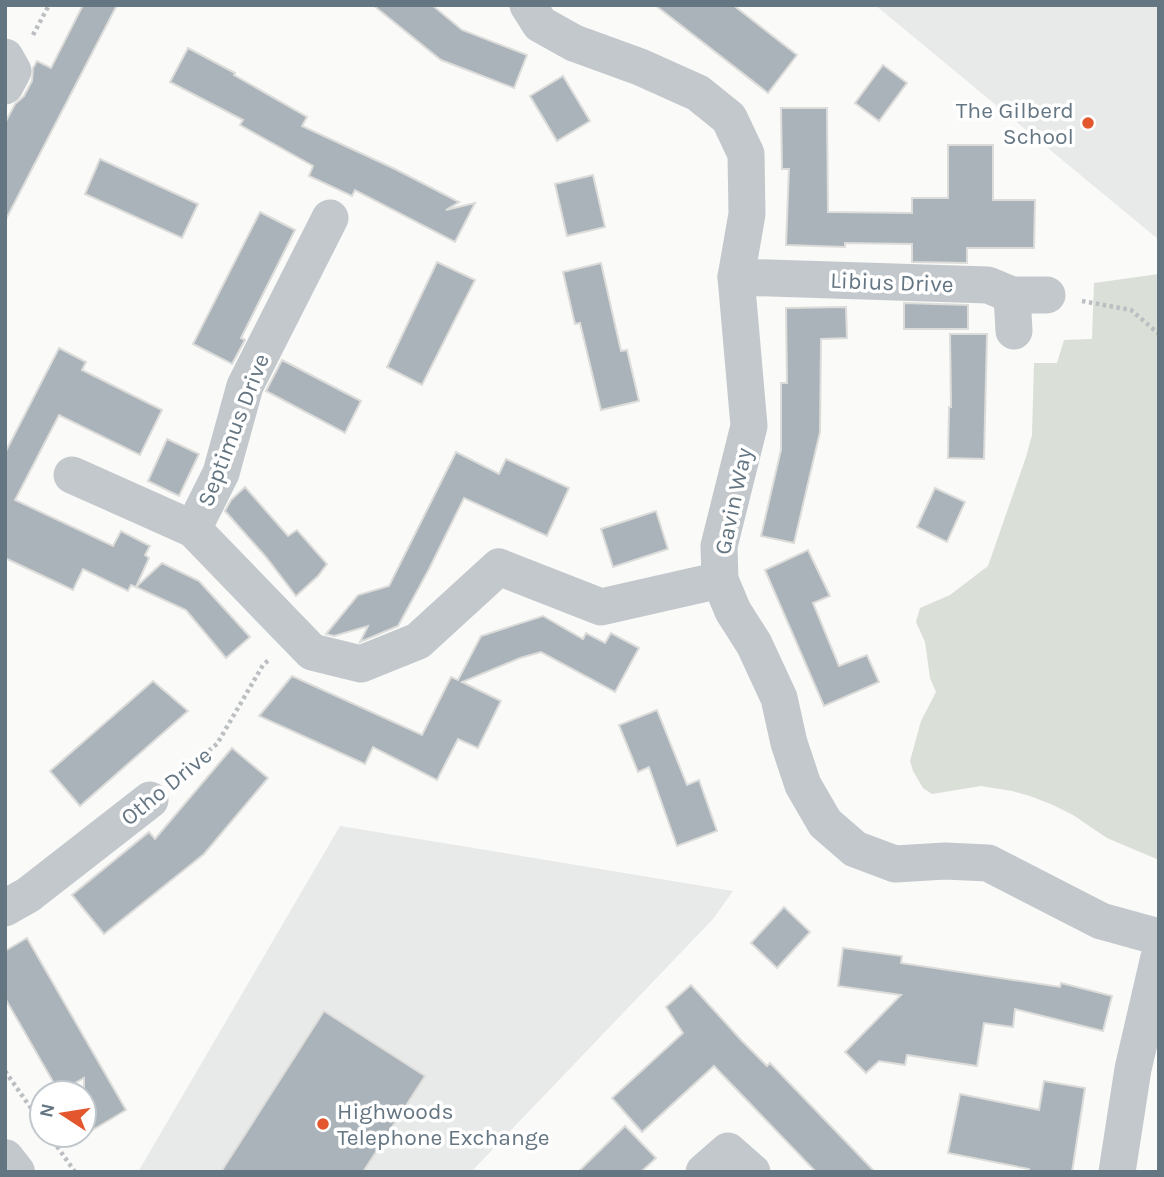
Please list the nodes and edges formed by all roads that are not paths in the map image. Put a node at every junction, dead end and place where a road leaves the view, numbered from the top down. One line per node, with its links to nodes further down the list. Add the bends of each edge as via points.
1 (527, 5): 5 (street, Gavin Way, via 540,24 574,43 698,93 729,118 746,154 747,214)
2 (5, 57): 3 (street, via 13,71)
3 (5, 86)
4 (330, 218): 8 (street, Septimus Drive, via 245,386 221,473)
5 (736, 277): 6 (street, Libius Drive, via 988,285); 9 (street, Gavin Way, via 749,426 719,546)
6 (1024, 307)
7 (72, 475): 8 (street, Septimus Drive)
8 (194, 529): 9 (street, Septimus Drive, via 312,652 361,664 418,641 499,567 601,607)
9 (720, 579): 12 (street, Gavin Way, via 779,698 803,785 825,823 855,849 895,864 988,863 1101,921)
10 (150, 800): 11 (street, Otho Drive)
11 (5, 908)
12 (1159, 937)
13 (1159, 957): 18 (street, via 1133,1069)
14 (5, 1158): 15 (street)
15 (16, 1172)
16 (704, 1172): 17 (street, via 728,1151)
17 (752, 1172)
18 (1117, 1172)

